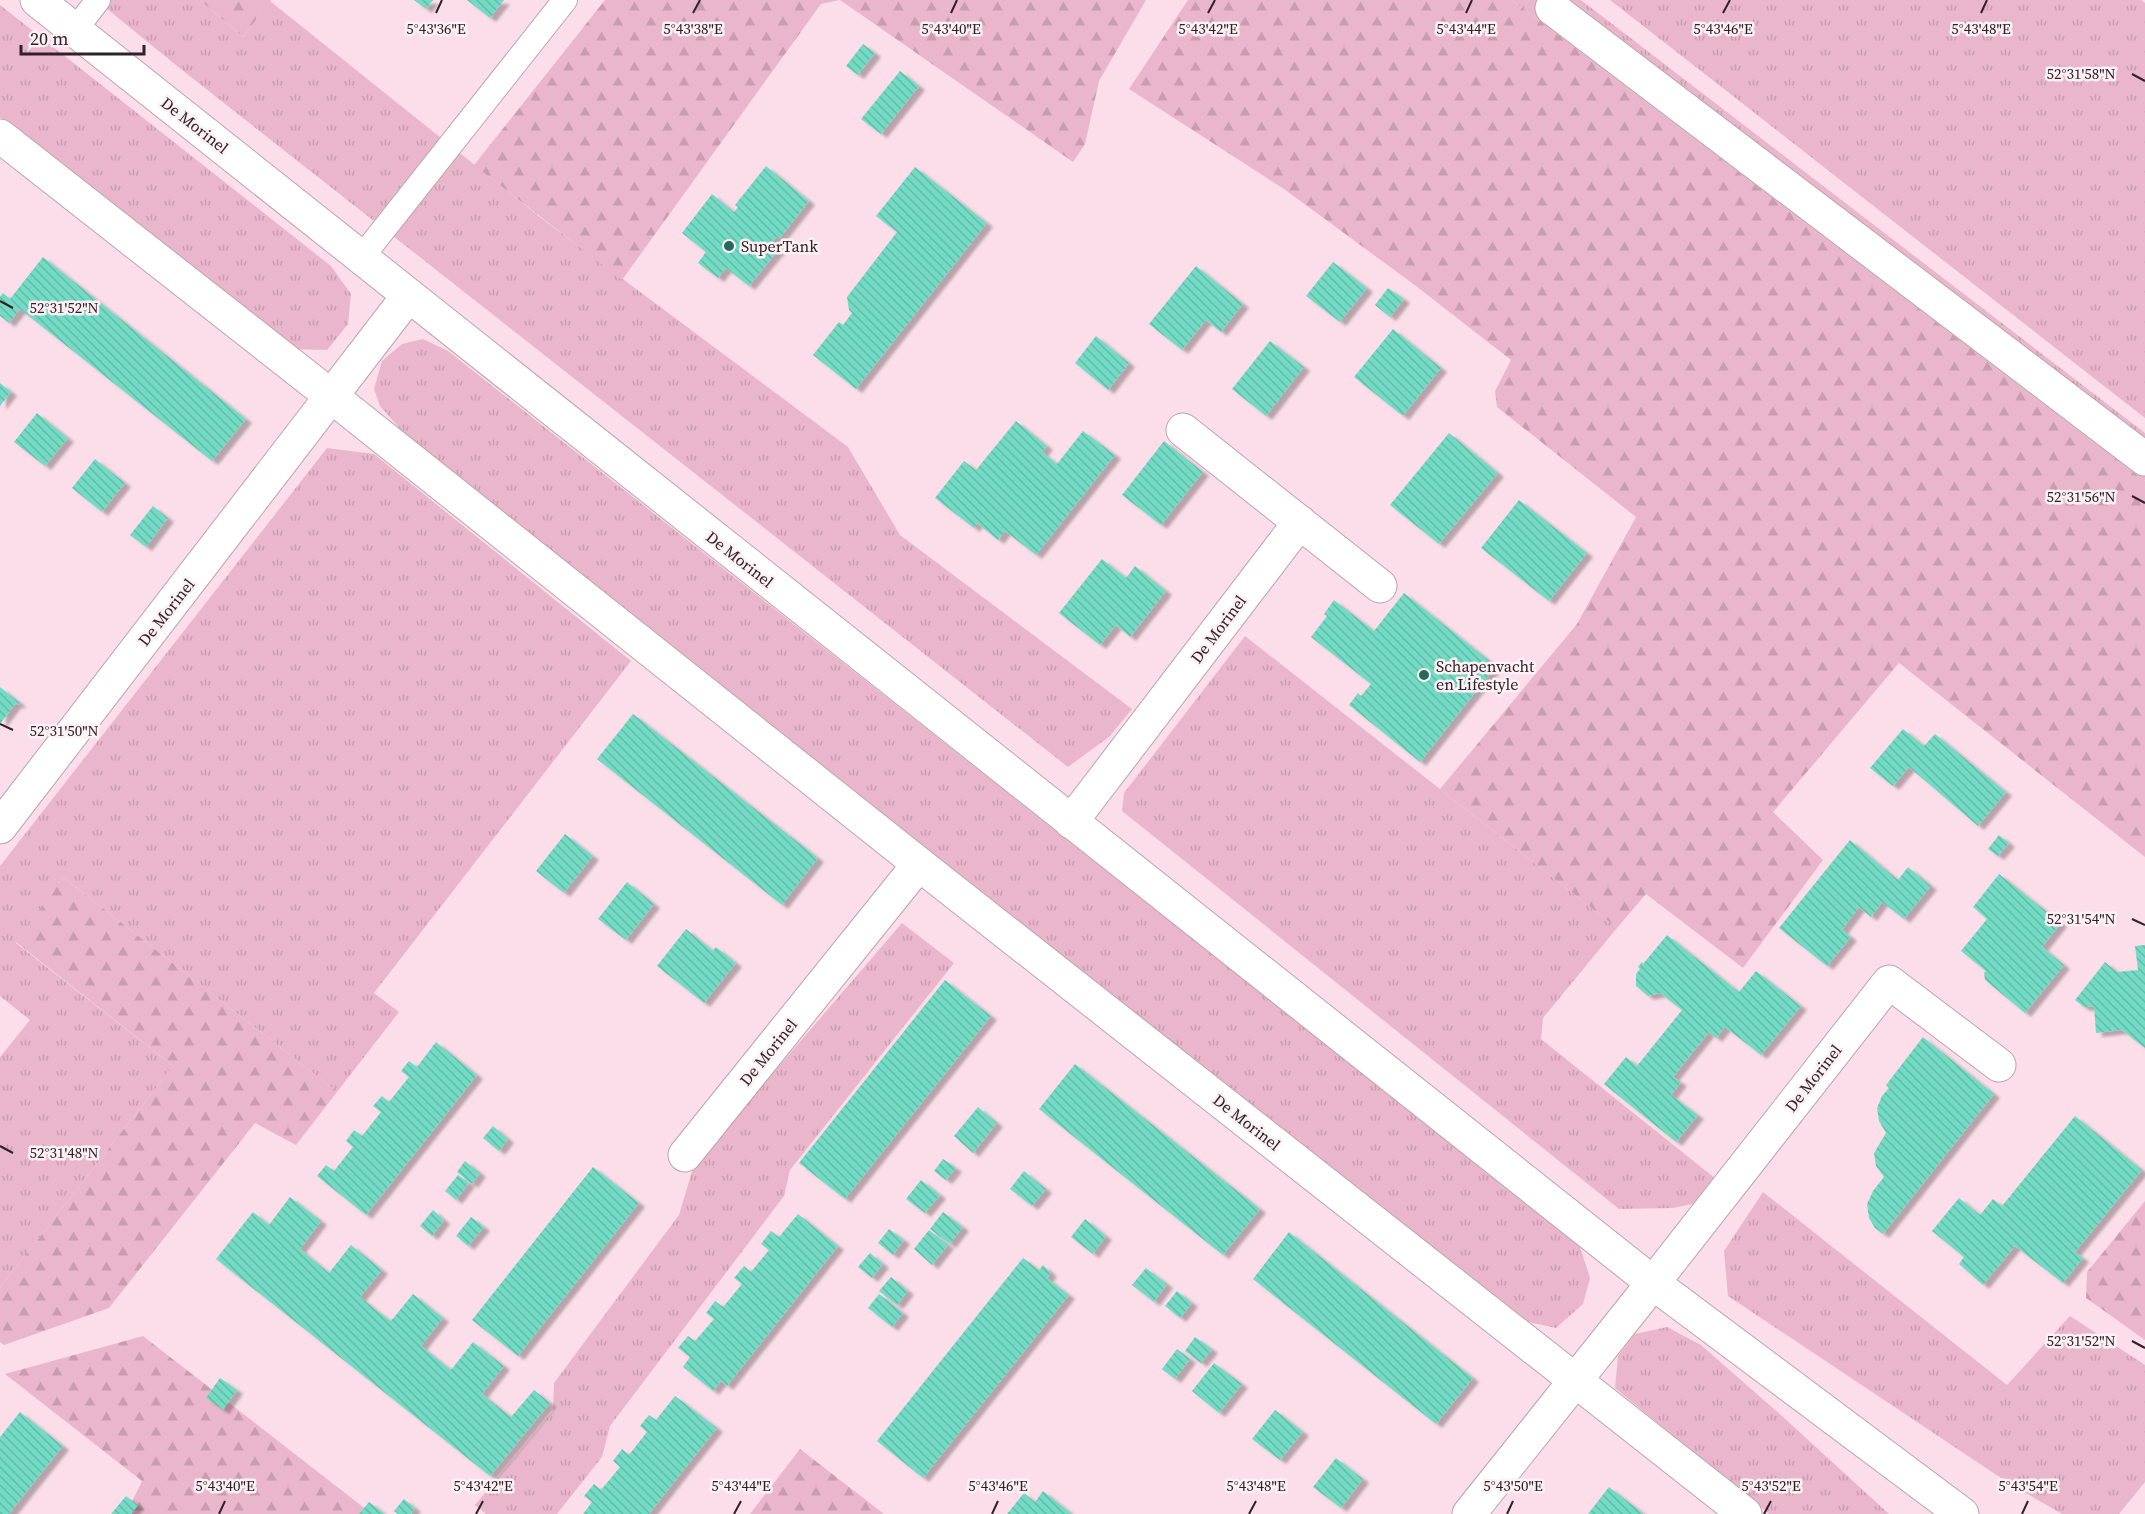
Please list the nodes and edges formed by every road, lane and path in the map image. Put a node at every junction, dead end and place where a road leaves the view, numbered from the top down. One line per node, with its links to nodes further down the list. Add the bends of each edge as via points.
1 (37, 0): 5 (street, De Morinel)
2 (98, 0): 5 (lane)
3 (565, 0): 7 (lane)
4 (1552, 8): 11 (street)
5 (75, 30): 7 (street, De Morinel)
6 (0, 136): 9 (street, De Morinel)
7 (362, 258): 8 (street, De Morinel)
8 (409, 295): 9 (street, De Morinel); 14 (street, De Morinel)
9 (331, 396): 15 (street, De Morinel); 16 (street, De Morinel)
10 (1183, 430): 12 (street)
11 (2145, 459)
12 (1299, 522): 13 (street); 14 (street, De Morinel)
13 (1380, 585)
14 (1071, 822): 19 (street, De Morinel)
15 (0, 827)
16 (919, 864): 18 (street, De Morinel); 20 (street, De Morinel)
17 (1999, 1065): 19 (street, De Morinel, via 1889,982)
18 (685, 1155)
19 (1653, 1283): 20 (street, De Morinel); 23 (street, De Morinel)
20 (1575, 1381): 21 (street, De Morinel); 22 (street, De Morinel)
21 (1470, 1514)
22 (1745, 1514)
23 (1962, 1514)

